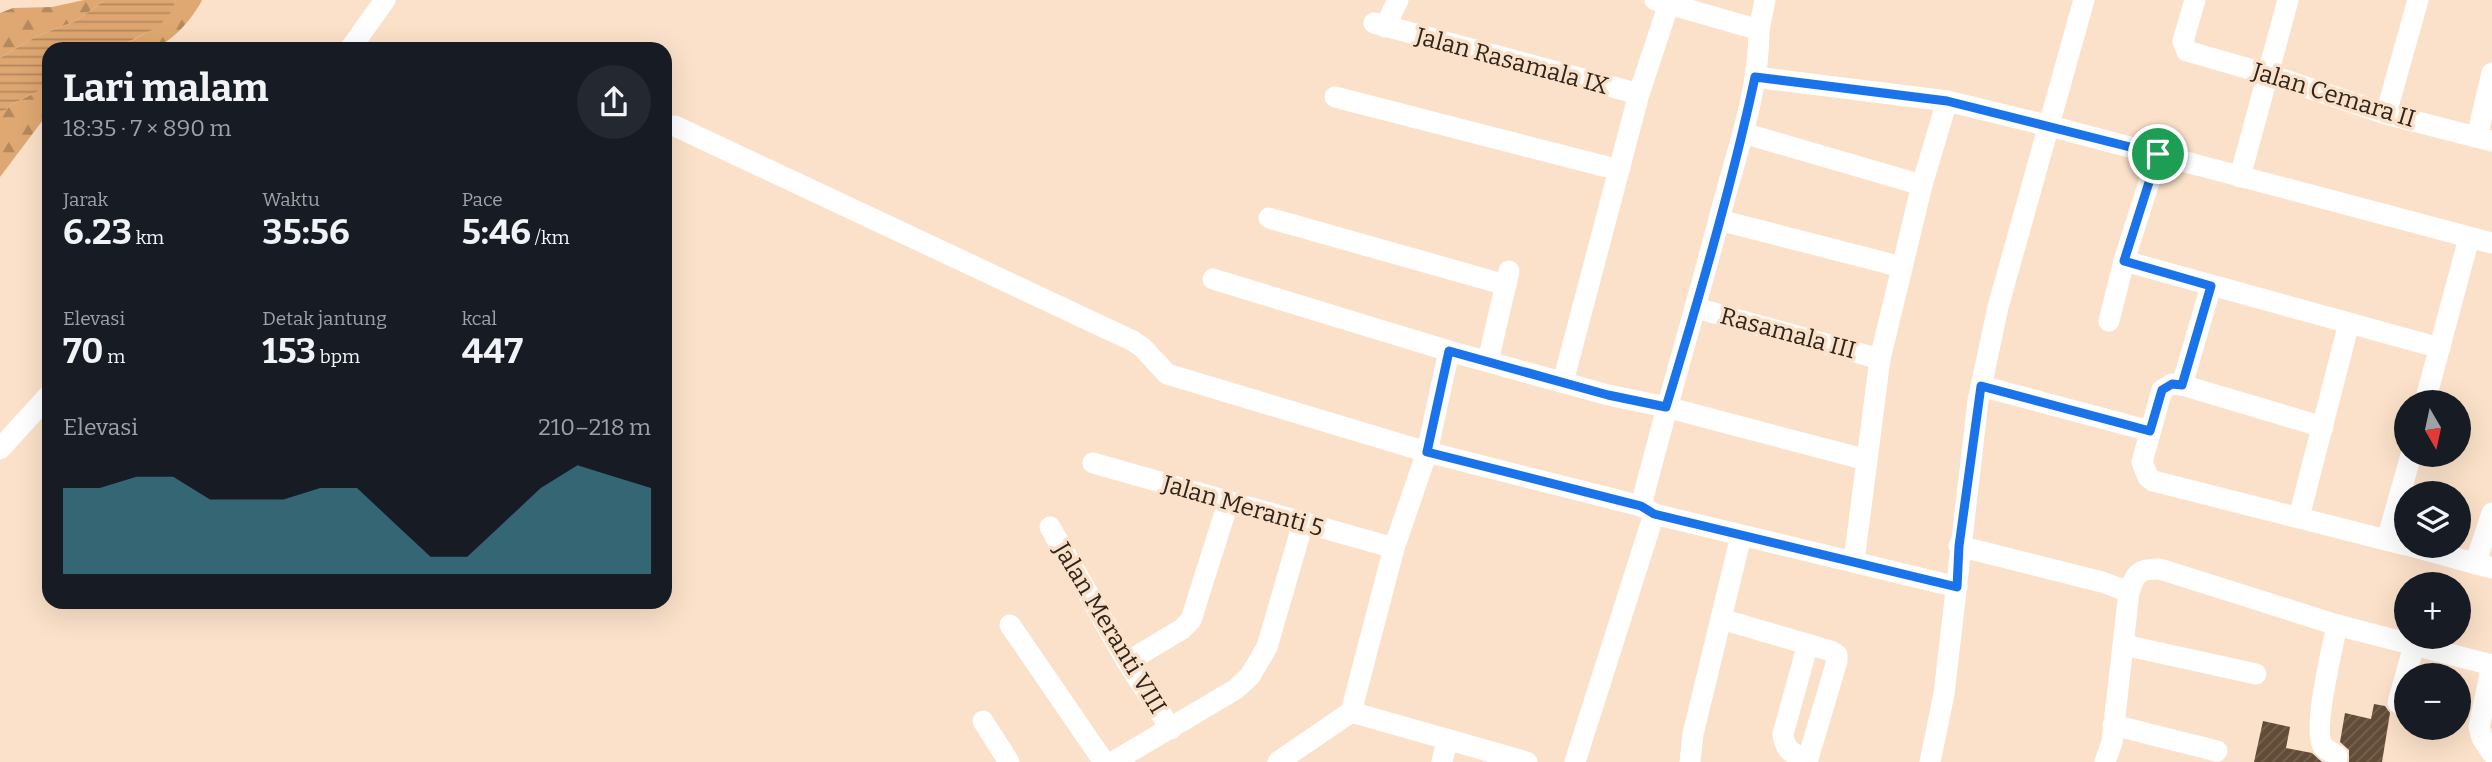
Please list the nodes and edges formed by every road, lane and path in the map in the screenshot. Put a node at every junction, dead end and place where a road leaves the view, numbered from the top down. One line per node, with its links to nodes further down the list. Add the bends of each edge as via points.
1 (385, 0): 10 (street)
2 (1398, 0): 14 (street, Jalan Rasamala IX, via 1379,25)
3 (1765, 0): 9 (street)
4 (2084, 0): 19 (street)
5 (2195, 0): 12 (street, Jalan Cemara II, via 2183,41 2187,51)
6 (2288, 0): 12 (street)
7 (2418, 0): 17 (street)
8 (1665, 2): 9 (street); 14 (street)
9 (1759, 30): 13 (street)
10 (355, 42)
11 (2492, 73): 21 (street)
12 (2267, 74): 17 (street, Jalan Cemara II); 24 (street)
13 (1755, 77): 16 (street); 20 (street)
14 (1639, 94): 23 (street)
15 (1335, 97): 23 (street)
16 (1947, 101): 19 (street); 25 (street)
17 (2386, 114): 21 (street, Jalan Cemara II)
18 (675, 126): 50 (street, via 1133,341 1167,374)
19 (2050, 126): 22 (street); 43 (street, via 1998,307)
20 (1743, 133): 25 (street); 27 (street)
21 (2484, 139)
22 (2158, 154): 24 (street); 30 (street)
23 (1619, 170): 41 (street)
24 (2240, 177): 28 (street)
25 (1922, 185): 31 (street)
26 (1269, 218): 40 (street, via 1507,278)
27 (1719, 220): 31 (street); 34 (street)
28 (2469, 238): 29 (street); 37 (street)
29 (2492, 243)
30 (2124, 261): 33 (street); 35 (street)
31 (1902, 267): 39 (street)
32 (1213, 279): 38 (street)
33 (2211, 286): 36 (street); 42 (street)
34 (1696, 308): 39 (street, Rasamala III); 46 (street)
35 (2109, 321)
36 (2349, 323): 37 (street); 47 (street)
37 (2440, 348): 44 (street)
38 (1449, 351): 40 (street); 50 (street)
39 (1880, 359): 51 (street)
40 (1488, 361): 41 (street)
41 (1563, 382): 46 (street)
42 (2182, 385): 47 (street); 48 (street, via 2162,390)
43 (1981, 386): 48 (street); 61 (street)
44 (2428, 390)
45 (42, 403): 49 (street)
46 (1666, 407): 51 (street); 54 (street)
47 (2323, 427): 56 (street)
48 (2150, 431): 56 (street, via 2142,462 2153,481)
49 (0, 449)
50 (1427, 452): 54 (street); 62 (street)
51 (1867, 460): 64 (street)
52 (1093, 463): 53 (street, Jalan Meranti 5)
53 (1228, 503): 57 (street, Jalan Meranti 5); 75 (street, via 1191,620)
54 (1648, 510): 59 (street); 90 (street)
55 (2492, 513): 65 (street)
56 (2299, 517): 60 (street)
57 (1303, 523): 62 (street, Jalan Meranti 5); 80 (street, via 1267,647 1250,676)
58 (1050, 527): 75 (street, Jalan Meranti VIII)
59 (1741, 536): 64 (street); 68 (street)
60 (2394, 541)
61 (1959, 546): 66 (street); 67 (street)
62 (1394, 548): 77 (street)
63 (2454, 558): 65 (street)
64 (1854, 562): 66 (street)
65 (2483, 566)
66 (1957, 587): 92 (street)
67 (2129, 592): 70 (street, via 2134,575 2144,568 2160,569); 73 (street)
68 (1721, 619): 72 (street); 91 (street)
69 (1010, 625): 86 (street)
70 (2337, 625): 71 (street); 94 (street, via 2319,735 2323,746 2337,756)
71 (2394, 640)
72 (1808, 644): 84 (street, via 1783,734 1791,754); 84 (street, via 1831,651 1837,662)
73 (2124, 645): 76 (street); 79 (street)
74 (2430, 649): 83 (street, via 2492,665 2479,727)
75 (1127, 662): 80 (street, Jalan Meranti VIII)
76 (2256, 674)
77 (1351, 712): 82 (street); 88 (street)
78 (983, 721): 85 (street)
79 (2113, 725): 81 (street); 93 (street)
80 (1171, 729): 87 (street)
81 (2217, 751)
82 (1445, 752): 89 (street)
83 (2492, 753)
84 (1807, 761)
85 (1009, 762)
86 (1104, 762)
87 (1113, 762)
88 (1278, 762)
89 (1527, 762)
90 (1575, 762)
91 (1690, 762)
92 (1930, 762)
93 (2105, 762)
94 (2336, 762)

